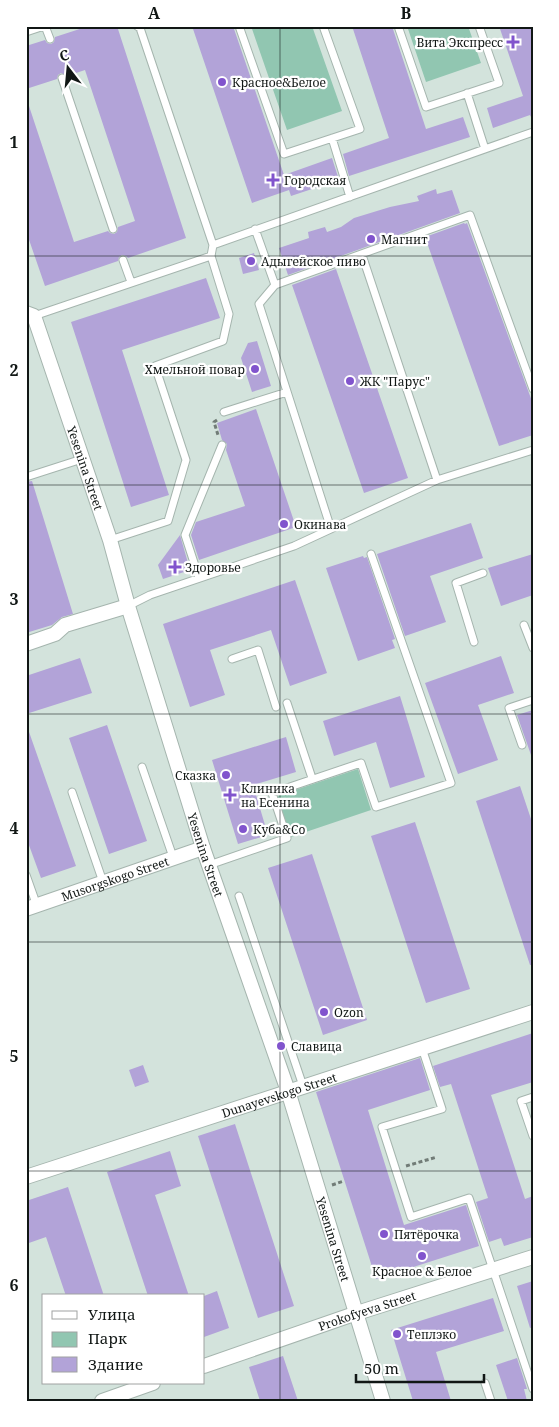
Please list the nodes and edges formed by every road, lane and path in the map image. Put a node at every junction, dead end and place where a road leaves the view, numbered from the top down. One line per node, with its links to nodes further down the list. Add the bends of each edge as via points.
1 (45, 26): 7 (lane); 8 (lane)
2 (138, 26): 17 (lane)
3 (239, 26): 12 (lane, via 284,154)
4 (323, 26): 12 (lane, via 360,129)
5 (398, 26): 10 (lane, via 426,107)
6 (479, 26): 10 (lane, via 499,83)
7 (27, 30)
8 (50, 39)
9 (62, 78): 15 (lane)
10 (467, 93): 13 (lane)
11 (533, 132): 13 (lane)
12 (332, 138): 14 (lane)
13 (485, 149): 14 (lane)
14 (350, 197): 16 (lane)
15 (113, 229)
16 (255, 229): 17 (lane); 22 (lane)
17 (213, 245): 19 (lane)
18 (362, 255): 22 (lane); 24 (lane, via 470,215); 31 (lane)
19 (211, 256): 21 (lane); 33 (lane, via 229,314 223,340 155,366 186,460 168,521)
20 (123, 260): 21 (lane)
21 (131, 282): 23 (lane)
22 (275, 285): 25 (lane, via 259,304)
23 (30, 314): 29 (street, Yesenina Street)
24 (533, 389)
25 (287, 392): 26 (lane); 32 (lane)
26 (224, 412): 27 (path, via 214,422)
27 (222, 445): 36 (lane, via 185,535)
28 (533, 450): 31 (lane)
29 (82, 459): 30 (lane); 33 (street, Yesenina Street)
30 (26, 477)
31 (438, 480): 32 (lane)
32 (330, 529): 36 (lane, via 294,546)
33 (110, 540): 37 (street, Yesenina Street)
34 (371, 554): 48 (lane, via 451,783 376,807 361,763)
35 (483, 573): 39 (lane, via 456,583)
36 (199, 578): 37 (lane)
37 (128, 606): 40 (street, via 65,625 55,634); 50 (street, Yesenina Street)
38 (524, 625): 41 (lane)
39 (474, 642)
40 (26, 644)
41 (533, 648)
42 (232, 658): 45 (lane, via 258,650)
43 (533, 700): 46 (lane, via 509,708)
44 (287, 703): 48 (lane)
45 (276, 707)
46 (522, 745)
47 (142, 767): 51 (lane)
48 (312, 778): 52 (lane, via 272,792 287,838)
49 (72, 792): 54 (lane)
50 (203, 848): 51 (street, Musorgskogo Street); 52 (street, Yesenina Street)
51 (173, 858): 54 (street, Musorgskogo Street)
52 (209, 864): 60 (street, Yesenina Street)
53 (26, 875): 56 (lane)
54 (103, 882): 56 (street, Musorgskogo Street)
55 (239, 896): 59 (lane)
56 (31, 908)
57 (533, 1012): 58 (street, Dunayevskogo Street)
58 (422, 1048): 59 (street, Dunayevskogo Street); 64 (lane, via 442,1109 382,1127)
59 (303, 1086): 60 (street, Dunayevskogo Street)
60 (288, 1091): 65 (street, Dunayevskogo Street); 68 (street, Yesenina Street)
61 (533, 1097): 62 (lane, via 520,1101)
62 (533, 1136)
63 (437, 1157): 64 (path)
64 (395, 1169): 67 (lane, via 411,1217 469,1198)
65 (26, 1177)
66 (533, 1257): 67 (street, Prokofyeva Street)
67 (493, 1270): 68 (street, Prokofyeva Street); 72 (lane)
68 (357, 1313): 69 (street, Prokofyeva Street); 74 (street, Yesenina Street)
69 (205, 1366)
70 (485, 1383): 75 (lane)
71 (150, 1384): 73 (street)
72 (533, 1389)
73 (102, 1401)
74 (383, 1401)
75 (491, 1401)

